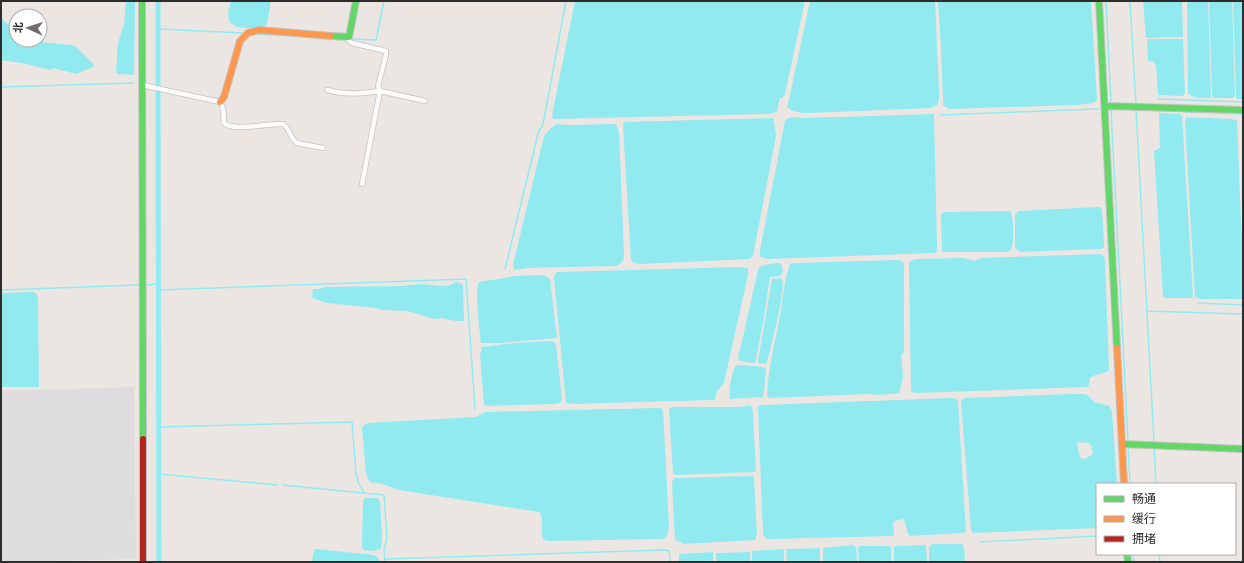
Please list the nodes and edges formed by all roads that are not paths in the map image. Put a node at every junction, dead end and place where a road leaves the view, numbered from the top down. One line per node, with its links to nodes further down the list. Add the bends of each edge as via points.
1 (142, 1): 5 (street)
2 (356, 1): 4 (street)
3 (1099, 1): 10 (street)
4 (347, 36): 7 (street, via 352,43 386,52 378,86); 9 (street, via 252,31 246,34 240,41 224,97)
5 (142, 85): 9 (street); 17 (street)
6 (327, 90): 7 (street, via 352,94)
7 (380, 90): 8 (street); 13 (street)
8 (426, 101)
9 (220, 102): 12 (street, via 224,108 224,123 228,126 283,124 297,143)
10 (1105, 106): 11 (street); 14 (street)
11 (1243, 110)
12 (324, 148)
13 (362, 184)
14 (1122, 444): 15 (street); 16 (street)
15 (1243, 449)
16 (1124, 483)
17 (143, 562)

